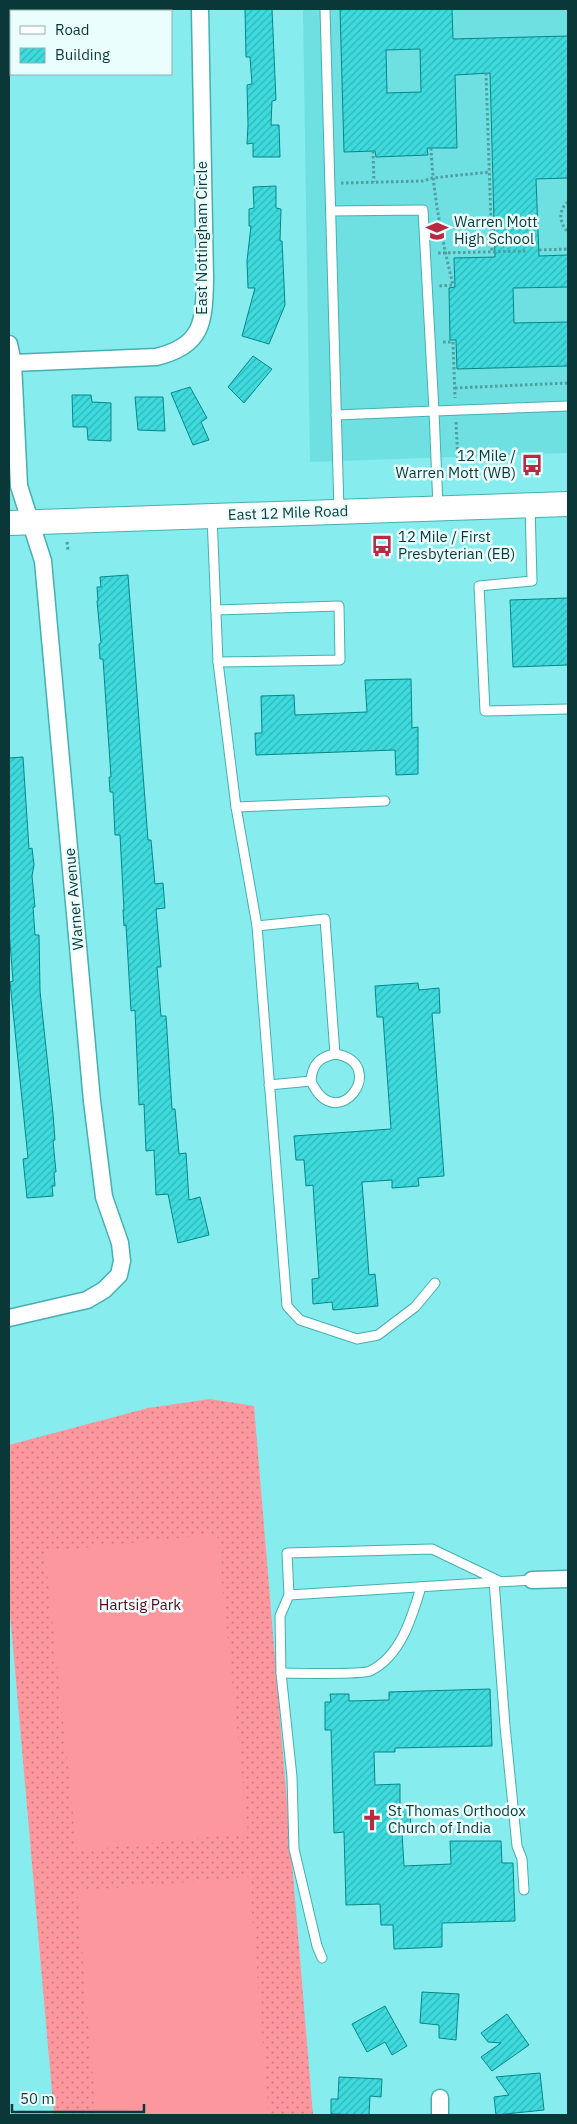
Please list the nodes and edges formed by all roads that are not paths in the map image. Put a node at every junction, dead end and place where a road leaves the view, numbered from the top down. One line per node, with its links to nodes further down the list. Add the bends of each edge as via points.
1 (200, 9): 5 (street, East Nottingham Circle, via 205,280 201,325 184,346 156,357)
2 (325, 9): 3 (lane)
3 (331, 211): 7 (lane, via 423,210); 8 (lane)
4 (9, 344): 5 (street, Warner Avenue)
5 (13, 363): 14 (street, Warner Avenue)
6 (568, 406): 7 (lane)
7 (434, 411): 8 (lane); 11 (lane)
8 (336, 415): 12 (lane)
9 (568, 504): 10 (main road, East 12 Mile Road)
10 (530, 505): 11 (main road, East 12 Mile Road); 17 (lane, via 532,581 479,586 486,711)
11 (438, 508): 12 (main road, East 12 Mile Road)
12 (339, 512): 13 (main road, East 12 Mile Road)
13 (212, 516): 14 (main road, East 12 Mile Road); 15 (lane)
14 (20, 523): 25 (street, Warner Avenue, via 43,562 92,1101 104,1197 120,1243 122,1261 119,1275 104,1290 87,1300)
15 (216, 610): 16 (lane); 16 (lane, via 339,606 340,660)
16 (218, 662): 19 (lane)
17 (568, 709)
18 (385, 801): 19 (lane)
19 (236, 806): 20 (lane)
20 (257, 926): 21 (lane, via 325,919); 23 (lane)
21 (335, 1054): 22 (lane, via 317,1062); 22 (lane, via 353,1060 359,1070 359,1086 354,1094 346,1101 332,1103 317,1095)
22 (311, 1081): 23 (lane)
23 (270, 1085): 24 (lane, via 287,1306 300,1320 357,1339 378,1335 415,1307)
24 (435, 1283)
25 (9, 1318)
26 (568, 1579): 27 (street)
27 (532, 1580): 28 (lane)
28 (497, 1581): 29 (lane); 30 (lane, via 432,1549 287,1553); 32 (lane, via 505,1726)
29 (421, 1587): 30 (lane); 31 (lane, via 411,1620 388,1658 369,1672)
30 (289, 1595): 31 (lane, via 280,1616)
31 (281, 1673): 33 (lane, via 292,1777 294,1849)
32 (524, 1890)
33 (322, 1958)
34 (440, 2098): 35 (street)
35 (440, 2115)

